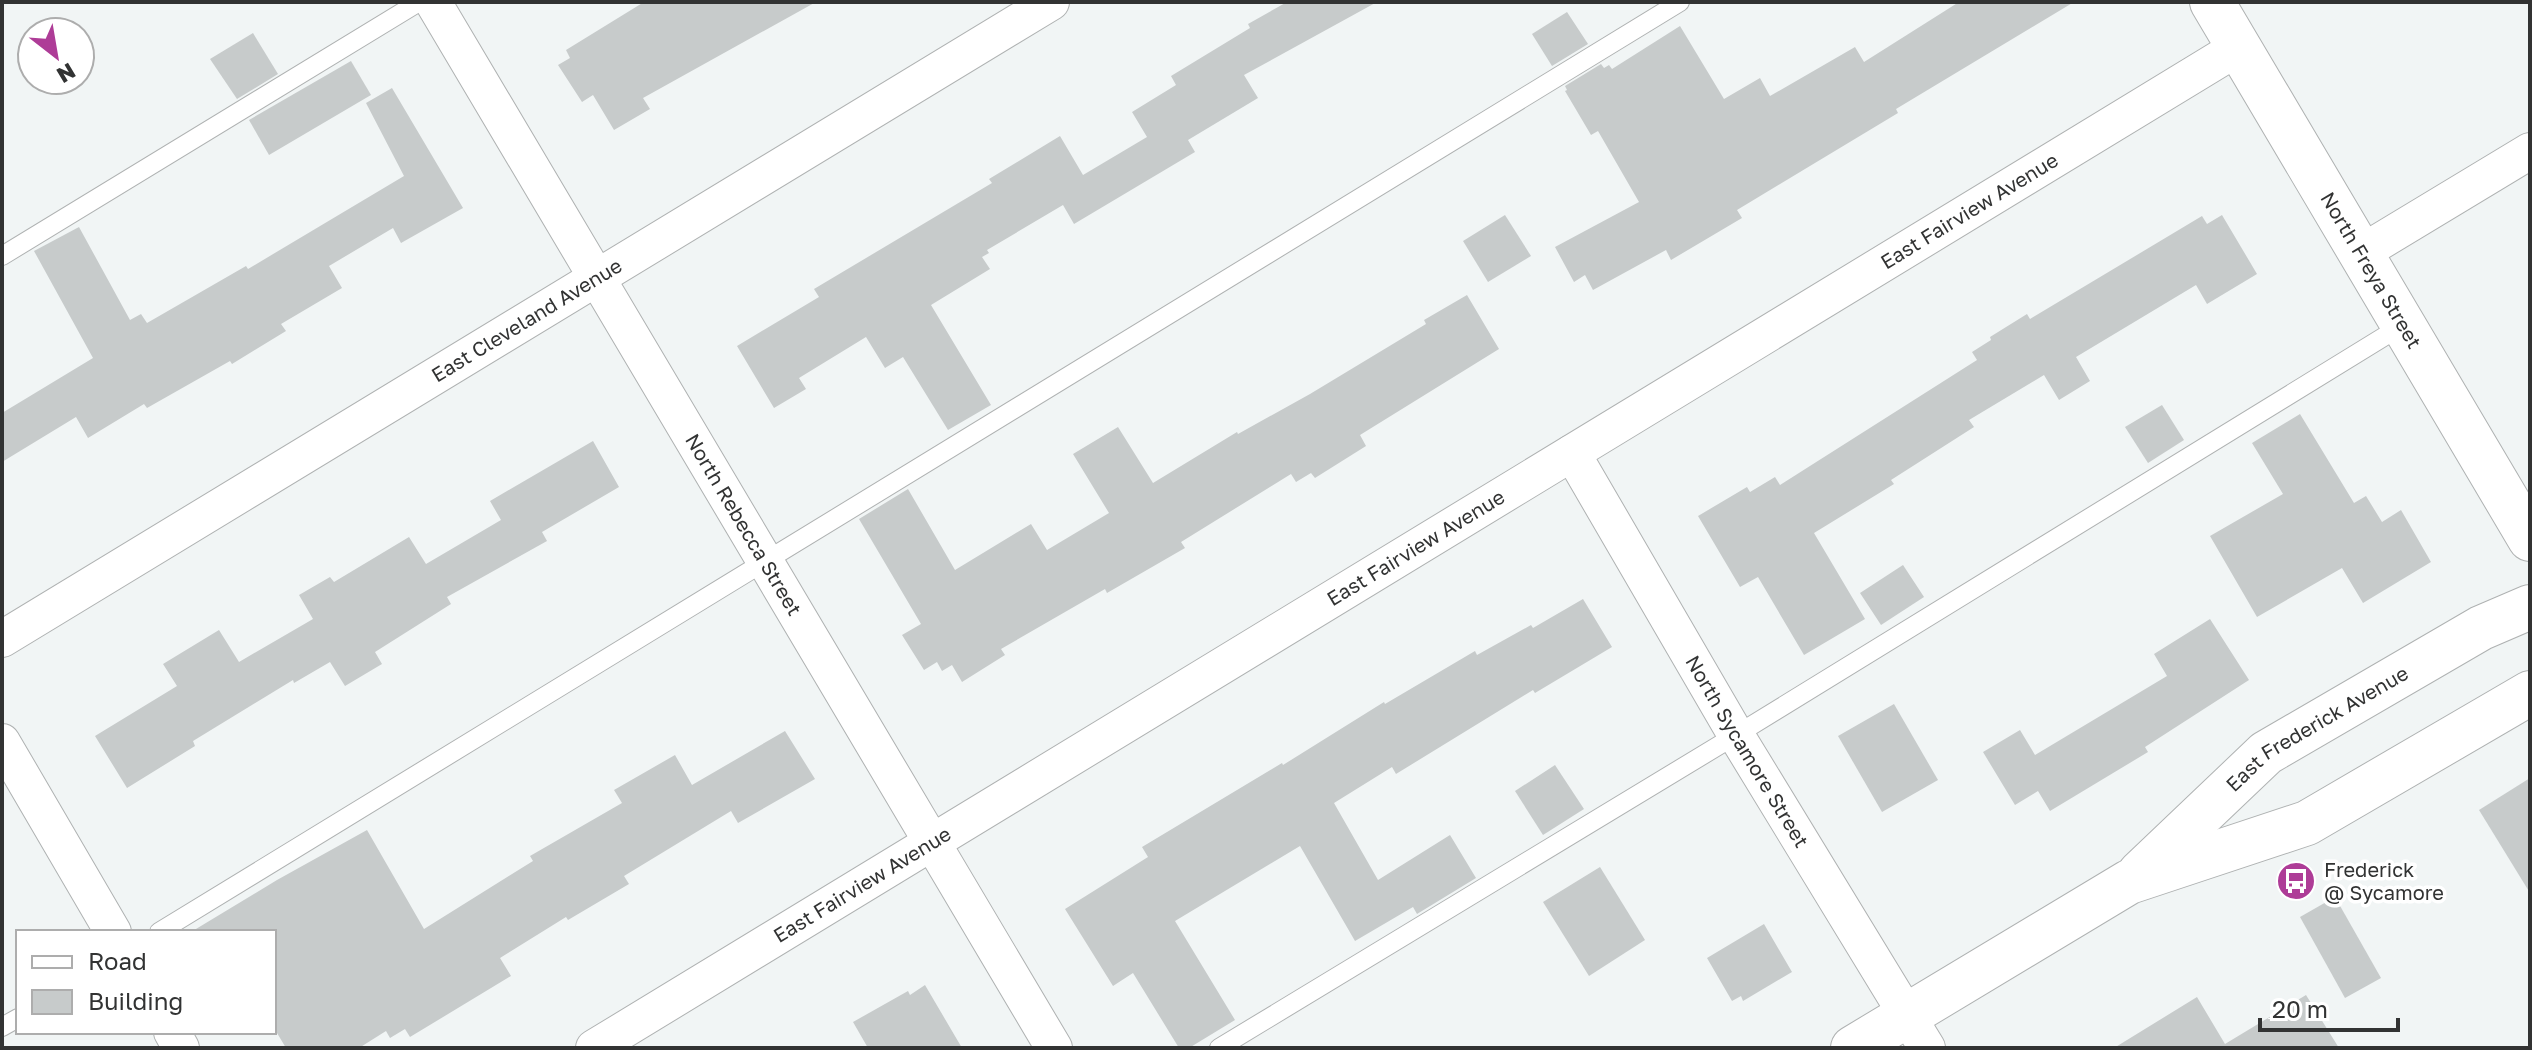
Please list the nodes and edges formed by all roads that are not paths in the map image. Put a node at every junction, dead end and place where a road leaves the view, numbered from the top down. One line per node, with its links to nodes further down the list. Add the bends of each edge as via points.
1 (419, 2): 9 (lane)
2 (433, 2): 10 (street, North Rebecca Street)
3 (1051, 2): 10 (street, East Cleveland Avenue)
4 (1680, 2): 14 (lane)
5 (2212, 2): 6 (main road, North Freya Street)
6 (2239, 47): 8 (main road, North Freya Street); 12 (street, East Fairview Avenue)
7 (2530, 151): 8 (street)
8 (2361, 253): 11 (main road, North Freya Street)
9 (2, 256)
10 (598, 277): 14 (street, North Rebecca Street); 16 (street, East Cleveland Avenue)
11 (2403, 325): 13 (main road, North Freya Street); 18 (lane)
12 (1572, 453): 18 (street, North Sycamore Street); 20 (street, East Fairview Avenue)
13 (2530, 539)
14 (765, 563): 20 (street, North Rebecca Street); 23 (lane)
15 (2530, 607): 21 (main road, East Frederick Avenue, via 2481,628 2266,753)
16 (2, 639)
17 (2530, 693): 21 (main road, East Frederick Avenue, via 2307,823)
18 (1736, 735): 24 (street, North Sycamore Street); 27 (lane)
19 (2, 742): 22 (street)
20 (933, 842): 25 (street, East Fairview Avenue); 26 (street, North Rebecca Street)
21 (2129, 882): 24 (main road, East Frederick Avenue)
22 (112, 930)
23 (162, 930)
24 (1917, 1031): 28 (main road, East Frederick Avenue)
25 (594, 1048)
26 (1054, 1048)
27 (1219, 1048)
28 (1853, 1048)

